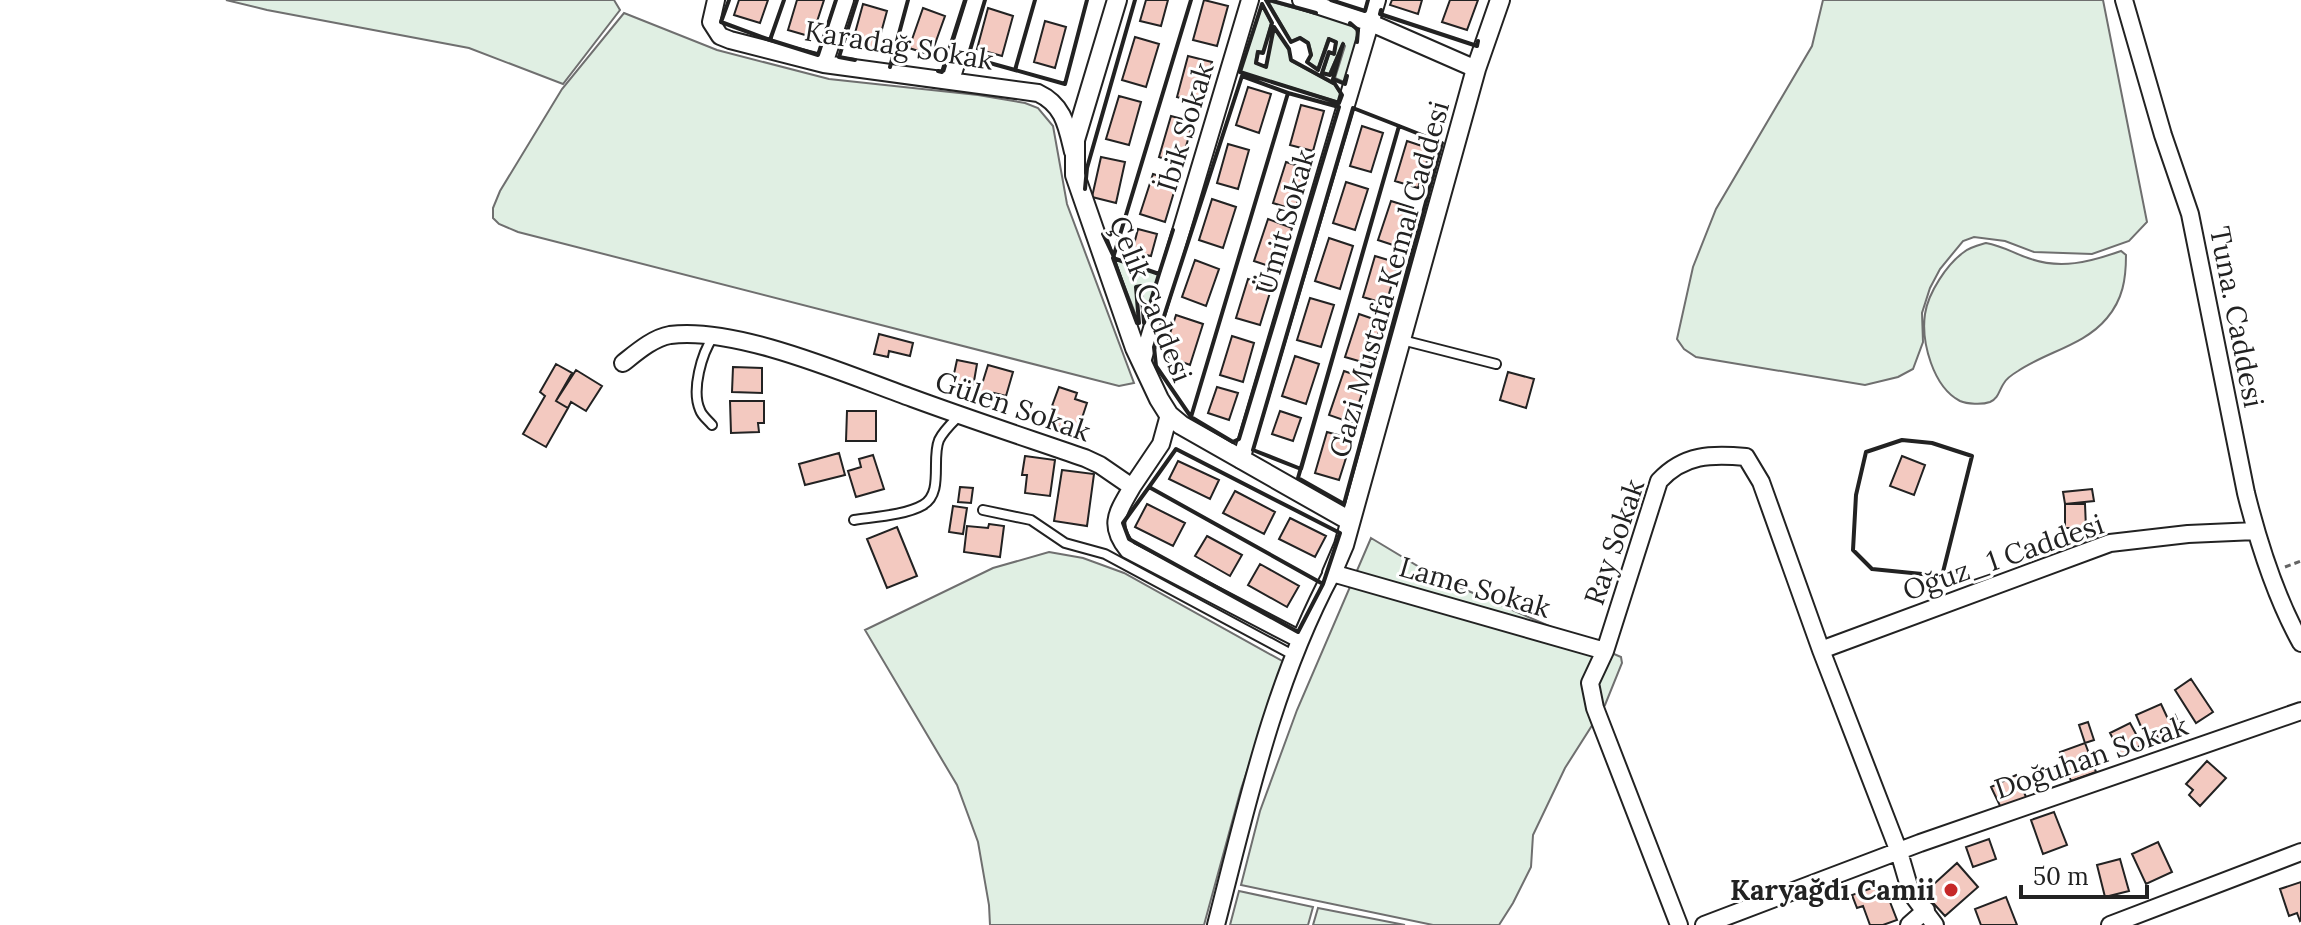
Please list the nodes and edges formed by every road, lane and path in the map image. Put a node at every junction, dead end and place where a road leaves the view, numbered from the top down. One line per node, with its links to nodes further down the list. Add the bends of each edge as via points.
1 (716, 0): 11 (street, Karadağ Sokak, via 711,22 720,36)
2 (845, 0): 11 (street)
3 (976, 0): 13 (street)
4 (1117, 0): 14 (street, Çelik Caddesi)
5 (1250, 0): 17 (street, İbik Sokak)
6 (1301, 0): 10 (street)
7 (1377, 0): 10 (street, Ümit Sokak)
8 (1500, 0): 12 (street, Gazi Mustafa Kemal Caddesi)
9 (2124, 0): 28 (street, Tuna. Caddesi, via 2190,214)
10 (1371, 23): 12 (street); 23 (street, Ümit Sokak)
11 (824, 64): 13 (street, Karadağ Sokak)
12 (1476, 69): 16 (street, Gazi Mustafa Kemal Caddesi)
13 (951, 80): 14 (street, Karadağ Sokak, via 1045,96 1064,115)
14 (1073, 154): 17 (street, Çelik Caddesi, via 1080,196)
15 (713, 337): 18 (street, Gülen Sokak, via 665,336); 20 (street, Gülen Sokak, via 802,358); 22 (lane, via 700,361 698,401)
16 (1402, 340): 19 (lane); 27 (street, Gazi Mustafa Kemal Caddesi)
17 (1142, 362): 21 (street, Çelik Caddesi)
18 (623, 363)
19 (1496, 364)
20 (960, 415): 24 (street, Gülen Sokak, via 1092,461); 26 (lane, via 938,442 930,500 912,509)
21 (1169, 415): 23 (street, Çelik Caddesi); 24 (street, via 1161,444)
22 (712, 425)
23 (1241, 460): 27 (street, Çelik Caddesi)
24 (1132, 487): 31 (street, via 1115,527 1128,550)
25 (983, 510): 31 (lane, via 1031,520 1065,543 1105,554)
26 (854, 520)
27 (1350, 521): 29 (street, Gazi Mustafa Kemal Caddesi)
28 (2256, 531): 30 (street, Tuna. Caddesi); 32 (street, Oğuz_1 Caddesi, via 2110,543)
29 (1332, 573): 31 (street); 33 (street, Lame Sokak)
30 (2301, 643)
31 (1296, 647): 38 (street, via 1269,720)
32 (1821, 650): 33 (street, Ray Sokak, via 1761,482 1746,457 1724,455 1697,457 1672,467 1659,481); 35 (street, Ray Sokak)
33 (1605, 651): 39 (street, Ray Sokak, via 1590,683 1595,708)
34 (2301, 711): 35 (street, Doğuhan Sokak)
35 (1899, 852): 37 (street, Ray Sokak, via 1906,883); 40 (street, Doğuhan Sokak)
36 (2301, 852): 43 (street)
37 (1926, 910): 41 (street); 42 (street, Ray Sokak)
38 (1216, 925)
39 (1679, 925)
40 (1704, 925)
41 (1909, 925)
42 (1935, 925)
43 (2110, 925)

